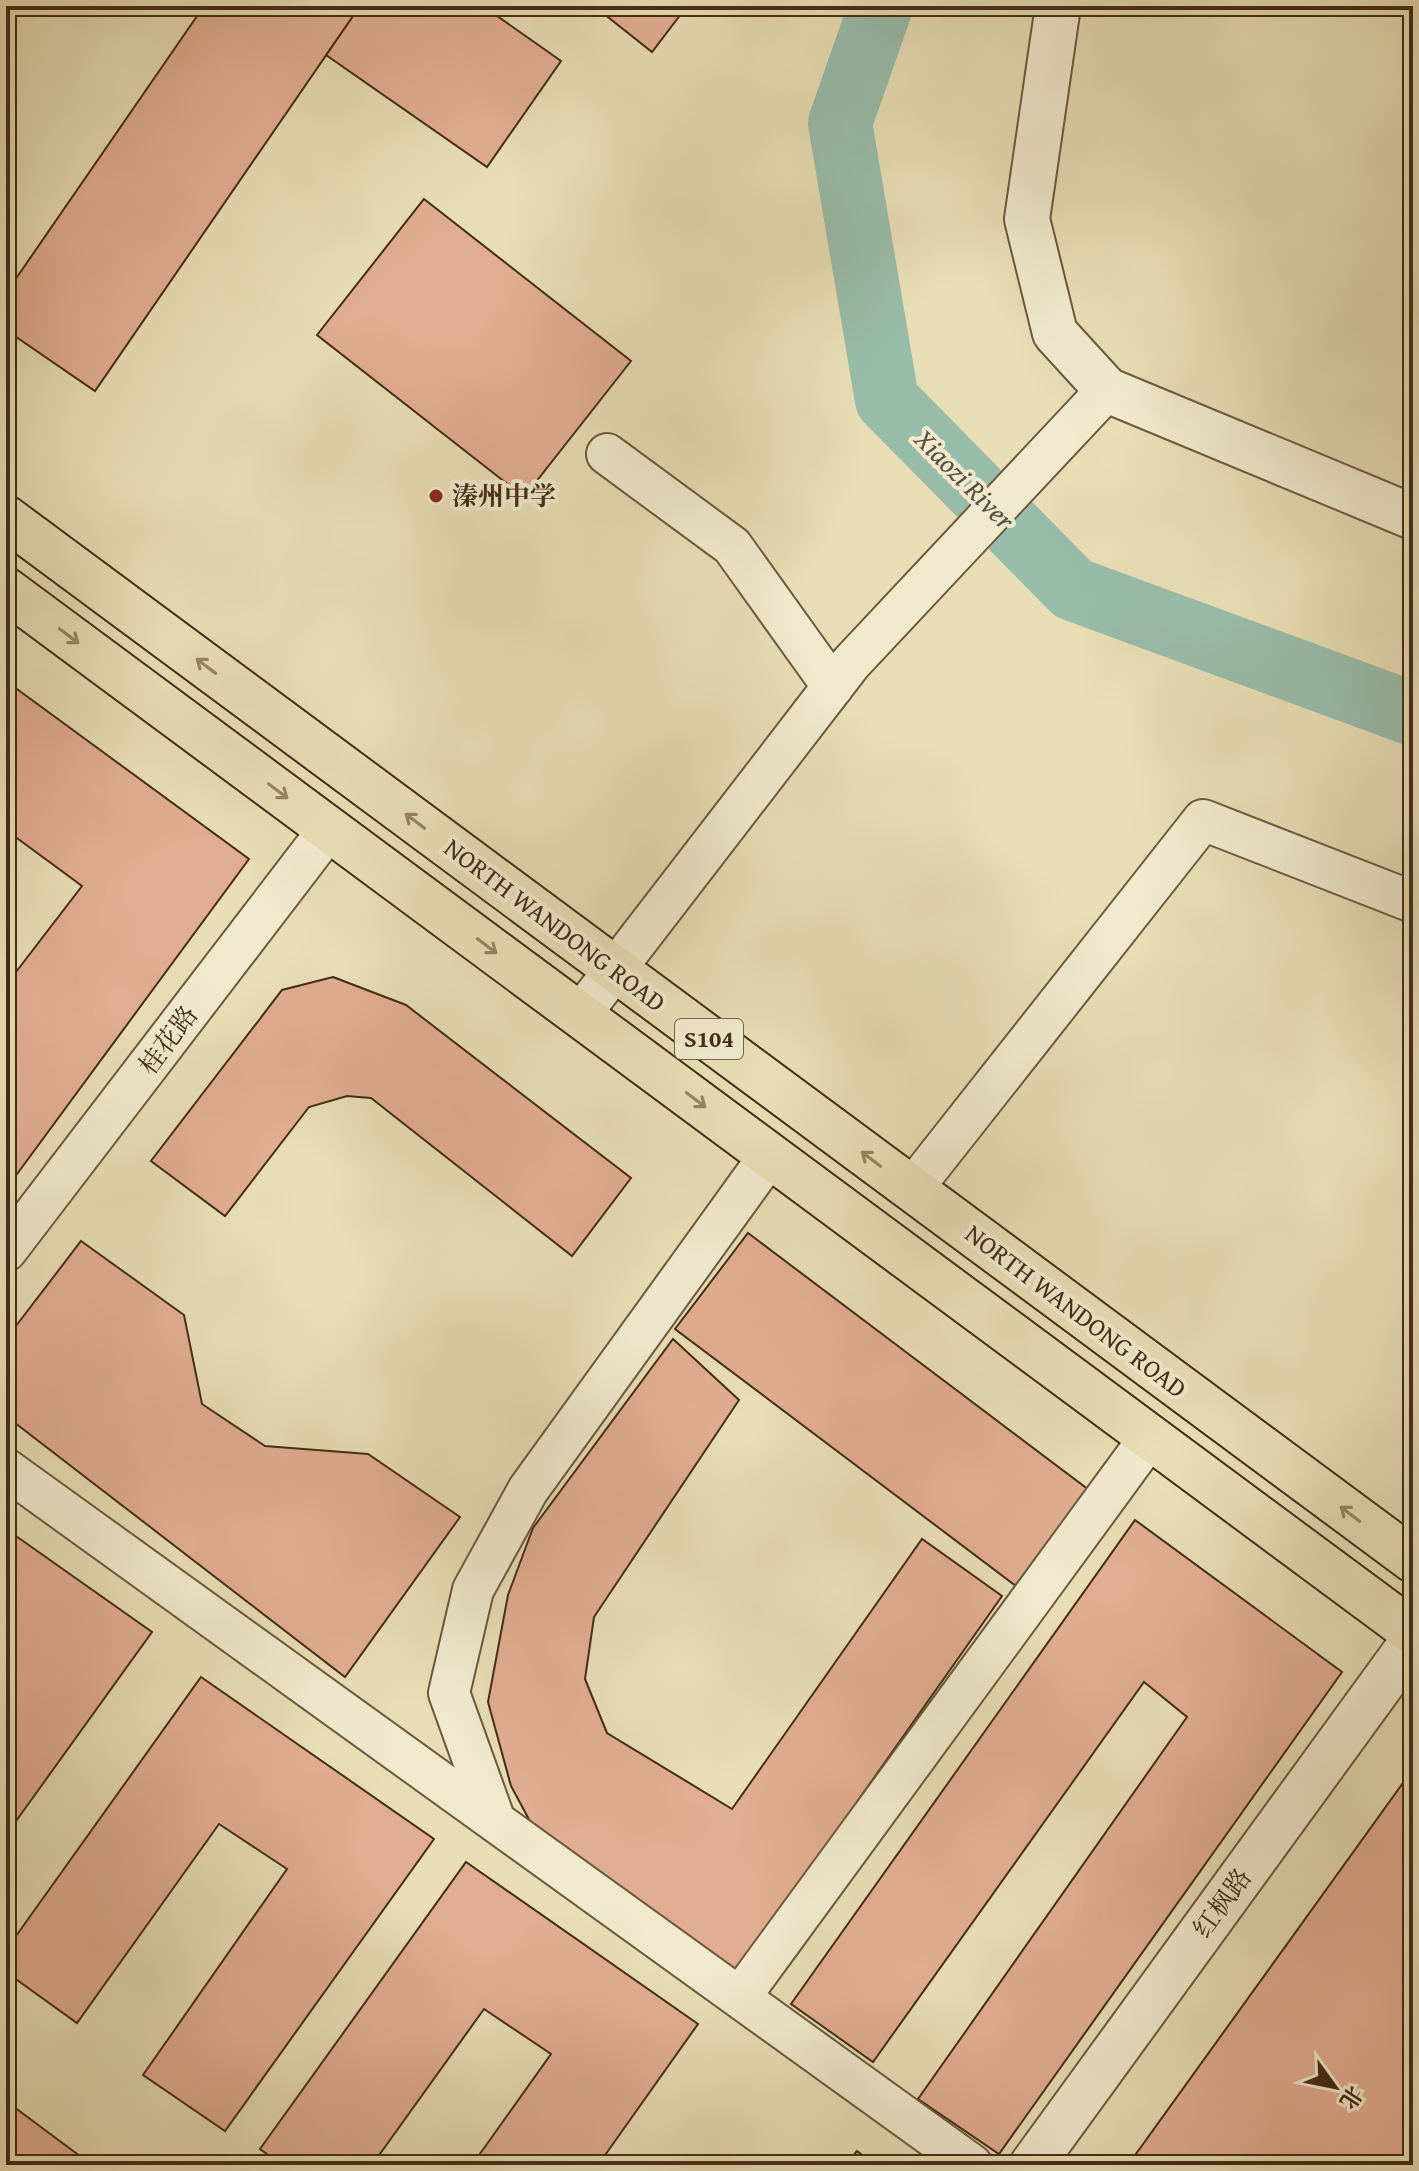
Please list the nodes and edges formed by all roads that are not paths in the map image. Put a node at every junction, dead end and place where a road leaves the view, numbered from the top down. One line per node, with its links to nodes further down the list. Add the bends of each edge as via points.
1 (1058, 6): 2 (street, via 1027,219 1055,333)
2 (1097, 402): 4 (street); 7 (street)
3 (607, 454): 7 (street, via 732,546)
4 (1413, 517)
5 (6, 518): 10 (main road, NORTH WANDONG ROAD / S104, one-way to 5)
6 (6, 590): 8 (main road, S104, one-way to 8)
7 (833, 687): 10 (street)
8 (329, 829): 11 (main road, S104, one-way to 11); 14 (street, 桂花路)
9 (1413, 902): 13 (street, via 1203,820)
10 (615, 969): 11 (street); 13 (main road, NORTH WANDONG ROAD / S104, one-way to 10)
11 (580, 1015): 12 (main road, S104, one-way to 12)
12 (770, 1155): 15 (main road, S104); 20 (street, via 528,1490 473,1590 449,1693)
13 (912, 1189): 17 (main road, NORTH WANDONG ROAD / S104, one-way to 13)
14 (6, 1251)
15 (1150, 1437): 18 (main road, S104); 21 (street)
16 (6, 1469): 20 (street)
17 (1413, 1560)
18 (1413, 1632)
19 (1413, 1641): 23 (street, 红枫路)
20 (495, 1821): 21 (street)
21 (740, 1997): 22 (street)
22 (972, 2165)
23 (1032, 2165)

